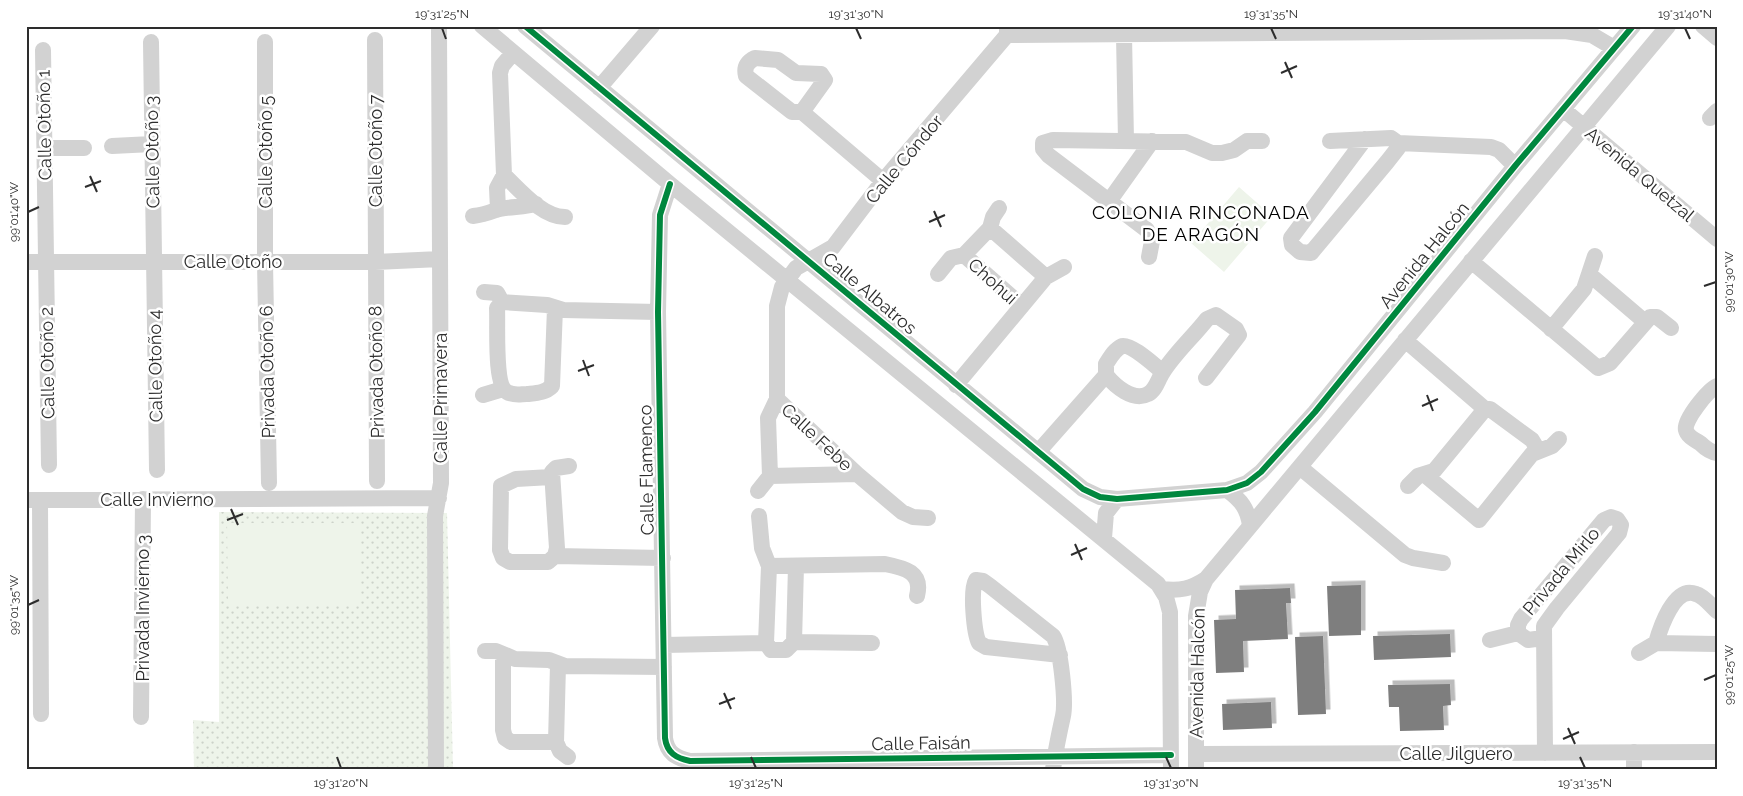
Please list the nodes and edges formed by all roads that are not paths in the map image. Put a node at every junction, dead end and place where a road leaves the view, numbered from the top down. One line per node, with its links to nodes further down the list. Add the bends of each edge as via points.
1 (439, 26): 46 (street, Calle Primavera)
2 (482, 26): 16 (street)
3 (525, 26): 17 (street, Calle Albatros)
4 (652, 26): 17 (street)
5 (1633, 26): 14 (street, Avenida Halcón)
6 (1668, 26): 20 (street, Avenida Halcón)
7 (1703, 26): 10 (street)
8 (1007, 31): 9 (street); 33 (street, Calle Cóndor)
9 (1124, 35): 14 (street, via 1565,31 1592,35); 22 (street)
10 (1717, 38)
11 (375, 40): 53 (street, Calle Otoño 7)
12 (151, 42): 27 (street, Calle Otoño 3)
13 (265, 42): 52 (street, Calle Otoño 5)
14 (1614, 48): 18 (street, Avenida Halcón)
15 (43, 50): 29 (street, Calle Otoño 1)
16 (513, 53): 32 (street, via 500,73); 34 (street)
17 (599, 88): 47 (street, Calle Albatros)
18 (1563, 109): 20 (street, Avenida Quetzal); 31 (street, Avenida Halcón)
19 (802, 112): 19 (street, via 792,112 746,76 747,64 755,58 774,59 796,72 823,75 823,86); 33 (street)
20 (1583, 126): 42 (street, Avenida Quetzal); 50 (street, Avenida Halcón)
21 (1365, 139): 25 (street); 26 (street, via 1391,138); 26 (street, via 1291,238 1292,245 1300,252 1310,253 1387,162 1398,148)
22 (1126, 141): 23 (street); 35 (street, via 1053,140 1041,146)
23 (1152, 141): 24 (street, via 1186,142 1212,153 1234,150 1247,142); 35 (street)
24 (1262, 141)
25 (1330, 142)
26 (1398, 143): 31 (street, via 1492,147)
27 (152, 144): 28 (street); 49 (street, Calle Otoño 3)
28 (112, 146)
29 (45, 148): 30 (street); 48 (street, Calle Otoño 1)
30 (84, 148)
31 (1515, 166): 92 (street, Avenida Halcón, via 1285,447 1254,478)
32 (504, 175): 36 (street); 38 (street, via 497,188)
33 (883, 181): 47 (street, Calle Cóndor, via 833,247)
34 (670, 184): 58 (street); 63 (street, Calle Flamenco, via 660,215)
35 (1110, 200): 45 (street, via 1151,235)
36 (536, 204): 38 (street); 40 (street, via 551,215)
37 (999, 208): 41 (street)
38 (498, 209): 39 (street, via 487,215)
39 (473, 216)
40 (565, 217)
41 (990, 228): 43 (street); 57 (street)
42 (1717, 239)
43 (964, 255): 55 (street, via 951,258); 61 (street, Chohui)
44 (1595, 256): 56 (street)
45 (1149, 257)
46 (440, 259): 53 (street, Calle Otoño); 94 (street, Calle Primavera)
47 (807, 260): 58 (street, Calle Cóndor); 71 (street, Calle Albatros)
48 (45, 261): 49 (street, Calle Otoño); 51 (street, Calle Otoño); 81 (street, Calle Otoño 2)
49 (153, 261): 52 (street, Calle Otoño); 84 (street, Calle Otoño 4)
50 (1471, 261): 66 (street); 67 (street, Avenida Halcón)
51 (26, 262)
52 (265, 262): 53 (street, Calle Otoño); 90 (street, Privada Otoño 6)
53 (375, 262): 89 (street, Privada Otoño 8)
54 (1064, 267): 57 (street)
55 (938, 274)
56 (1589, 274): 64 (street); 66 (street, via 1584,289)
57 (1046, 277): 61 (street)
58 (787, 279): 75 (street, Calle Febe, via 776,306); 101 (street)
59 (484, 292): 60 (street, via 497,294)
60 (502, 302): 62 (street); 73 (street, via 498,318 499,378)
61 (1022, 306): 71 (street)
62 (555, 308): 63 (street); 73 (street, via 552,386 537,394 512,394)
63 (658, 312): 103 (street, Calle Flamenco)
64 (1644, 321): 65 (street, via 1654,316); 66 (street, via 1603,368 1594,366)
65 (1671, 328)
66 (1551, 329)
67 (1405, 340): 76 (street); 83 (street, Avenida Halcón)
68 (1163, 372): 69 (street, via 1151,393 1139,397 1130,395); 69 (street, via 1124,346 1116,350 1106,364); 70 (street, via 1207,319 1216,315 1236,329 1239,335)
69 (1106, 375): 79 (street)
70 (1206, 378)
71 (956, 385): 79 (street, Calle Albatros)
72 (1717, 386): 80 (street, via 1710,390 1687,420 1685,428 1708,450)
73 (503, 389): 74 (street)
74 (483, 395)
75 (777, 399): 85 (street, Calle Febe); 87 (street, Calle Febe, via 768,418)
76 (1485, 409): 78 (street, via 1490,409 1532,440); 86 (street, via 1434,471)
77 (1559, 439): 78 (street, via 1552,446)
78 (1538, 450): 86 (street, via 1479,520)
79 (1038, 452): 96 (street, Calle Albatros, via 1092,494)
80 (1717, 453)
81 (48, 465)
82 (569, 466): 88 (street, via 554,469)
83 (1301, 468): 100 (street, Avenida Halcón); 104 (street, via 1405,555)
84 (157, 470)
85 (857, 474): 87 (street, Calle Febe); 99 (street, Calle Febe, via 902,512)
86 (1424, 474): 91 (street)
87 (770, 476): 93 (street)
88 (551, 477): 102 (street); 102 (street, via 516,479 501,486 500,550 503,558 510,562 548,562)
89 (377, 481)
90 (269, 482)
91 (1408, 486)
92 (1227, 490): 96 (street, Calle Albatros); 100 (street, via 1242,502)
93 (758, 491)
94 (439, 498): 95 (street, Calle Invierno); 139 (street, Calle Primavera, via 435,516)
95 (143, 499): 97 (street, Calle Invierno); 127 (street, Privada Invierno 3)
96 (1117, 499): 101 (street, via 1106,513)
97 (33, 500): 126 (street)
98 (759, 516): 105 (street, via 762,548)
99 (928, 518)
100 (1250, 526): 107 (street, Avenida Halcón)
101 (1104, 538): 108 (street)
102 (555, 556): 103 (street)
103 (663, 558): 119 (street, Calle Flamenco)
104 (1443, 563)
105 (769, 566): 106 (street); 115 (street)
106 (796, 566): 109 (street, via 873,563 892,566 918,579); 114 (street)
107 (1206, 579): 108 (street, via 1188,589); 135 (street, Avenida Halcón, via 1196,616)
108 (1162, 589): 134 (street, Avenida Halcón, via 1170,612)
109 (917, 596)
110 (1717, 611): 117 (street, via 1699,595 1686,594 1666,614)
111 (1518, 633): 112 (street, Privada Mirlo, via 1524,639); 112 (street, Privada Mirlo, via 1521,619 1604,520 1617,519 1621,525 1620,533 1548,618); 113 (street, Privada Mirlo)
112 (1543, 638): 131 (street, Privada Mirlo, via 1546,655)
113 (1490, 640)
114 (794, 642): 115 (street, via 782,651 771,650); 116 (street)
115 (766, 643): 119 (street)
116 (872, 643)
117 (1656, 643): 118 (street); 121 (street)
118 (1717, 644)
119 (664, 645): 125 (street, Calle Flamenco)
120 (485, 651): 122 (street, via 496,650)
121 (1639, 653)
122 (503, 655): 124 (street, via 515,659 544,659); 128 (street, via 503,730 506,738 511,742)
123 (1060, 656): 123 (street, via 1053,636 986,582 976,580 973,588 979,643 986,647); 137 (street, via 1063,716)
124 (558, 665): 125 (street); 128 (street)
125 (664, 667): 133 (street, Calle Flamenco, via 665,738)
126 (41, 714)
127 (142, 717)
128 (556, 742): 132 (street)
129 (1634, 752): 130 (street, Calle Jilguero); 131 (street, Calle Jilguero); 140 (street)
130 (1717, 752)
131 (1545, 753): 136 (street, Calle Jilguero)
132 (568, 757)
133 (672, 762): 138 (street, Calle Faisán)
134 (1171, 762): 137 (street, Calle Faisán)
135 (1196, 762): 136 (street, Calle Jilguero)
136 (1379, 762)
137 (1054, 763): 138 (street, Calle Faisán)
138 (777, 765)
139 (436, 770)
140 (1634, 770)

